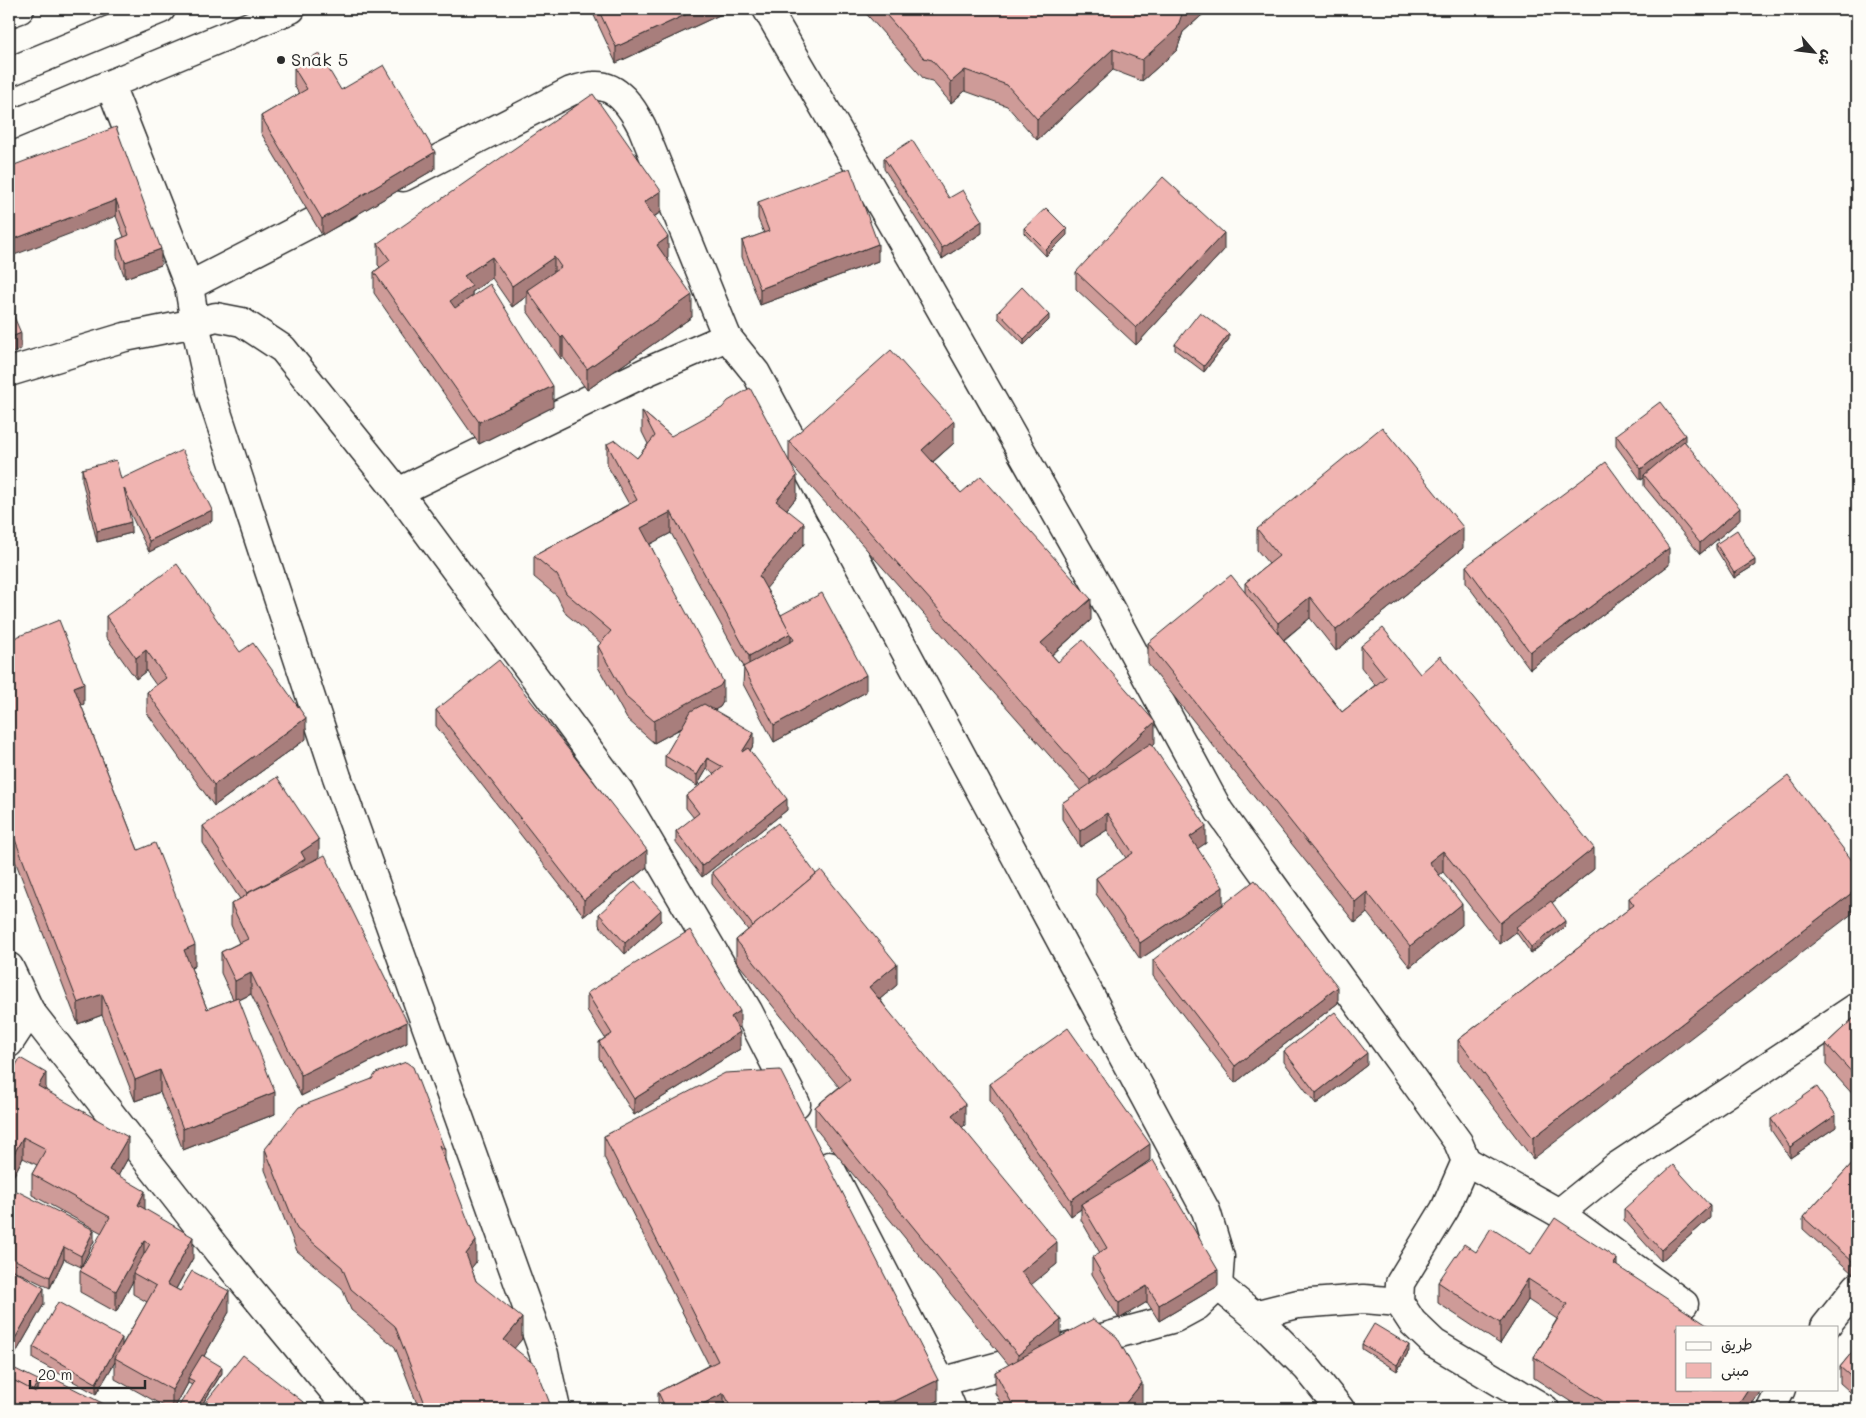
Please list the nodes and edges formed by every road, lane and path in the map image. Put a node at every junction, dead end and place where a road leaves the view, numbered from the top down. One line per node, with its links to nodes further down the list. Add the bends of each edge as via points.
1 (20, 9): 5 (street)
2 (161, 9): 6 (street)
3 (291, 9): 7 (street)
4 (767, 9): 18 (street, via 1092,577 1219,811 1458,1142)
5 (9, 13)
6 (9, 72)
7 (110, 85): 8 (street); 9 (street)
8 (9, 126)
9 (189, 286): 10 (street); 11 (street, via 571,91 596,86 611,89 633,109)
10 (195, 323): 12 (street, via 125,338); 13 (street, via 216,317 242,322 283,349); 29 (street, via 210,391 337,777 544,1354)
11 (726, 337): 13 (street, via 662,364); 20 (street, via 756,372 1206,1211 1220,1257)
12 (9, 372)
13 (398, 492): 26 (street, via 619,791 748,1011)
14 (9, 967): 16 (street)
15 (1857, 1007): 19 (street, via 1616,1168)
16 (30, 1011): 17 (street); 28 (street)
17 (9, 1043)
18 (1466, 1161): 19 (street); 22 (street, via 1445,1209 1400,1283)
19 (1559, 1213): 23 (street)
20 (1218, 1286): 24 (street); 26 (street, via 1197,1306 1175,1318)
21 (1857, 1287): 25 (street)
22 (1399, 1302): 24 (street, via 1364,1299 1305,1303); 32 (street, via 1412,1322 1434,1343)
23 (1684, 1304)
24 (1254, 1315): 31 (street, via 1307,1368)
25 (1826, 1326)
26 (941, 1382): 30 (street)
27 (1780, 1390): 33 (street)
28 (348, 1409)
29 (556, 1409)
30 (952, 1409)
31 (1340, 1409)
32 (1545, 1409)
33 (1771, 1409)

